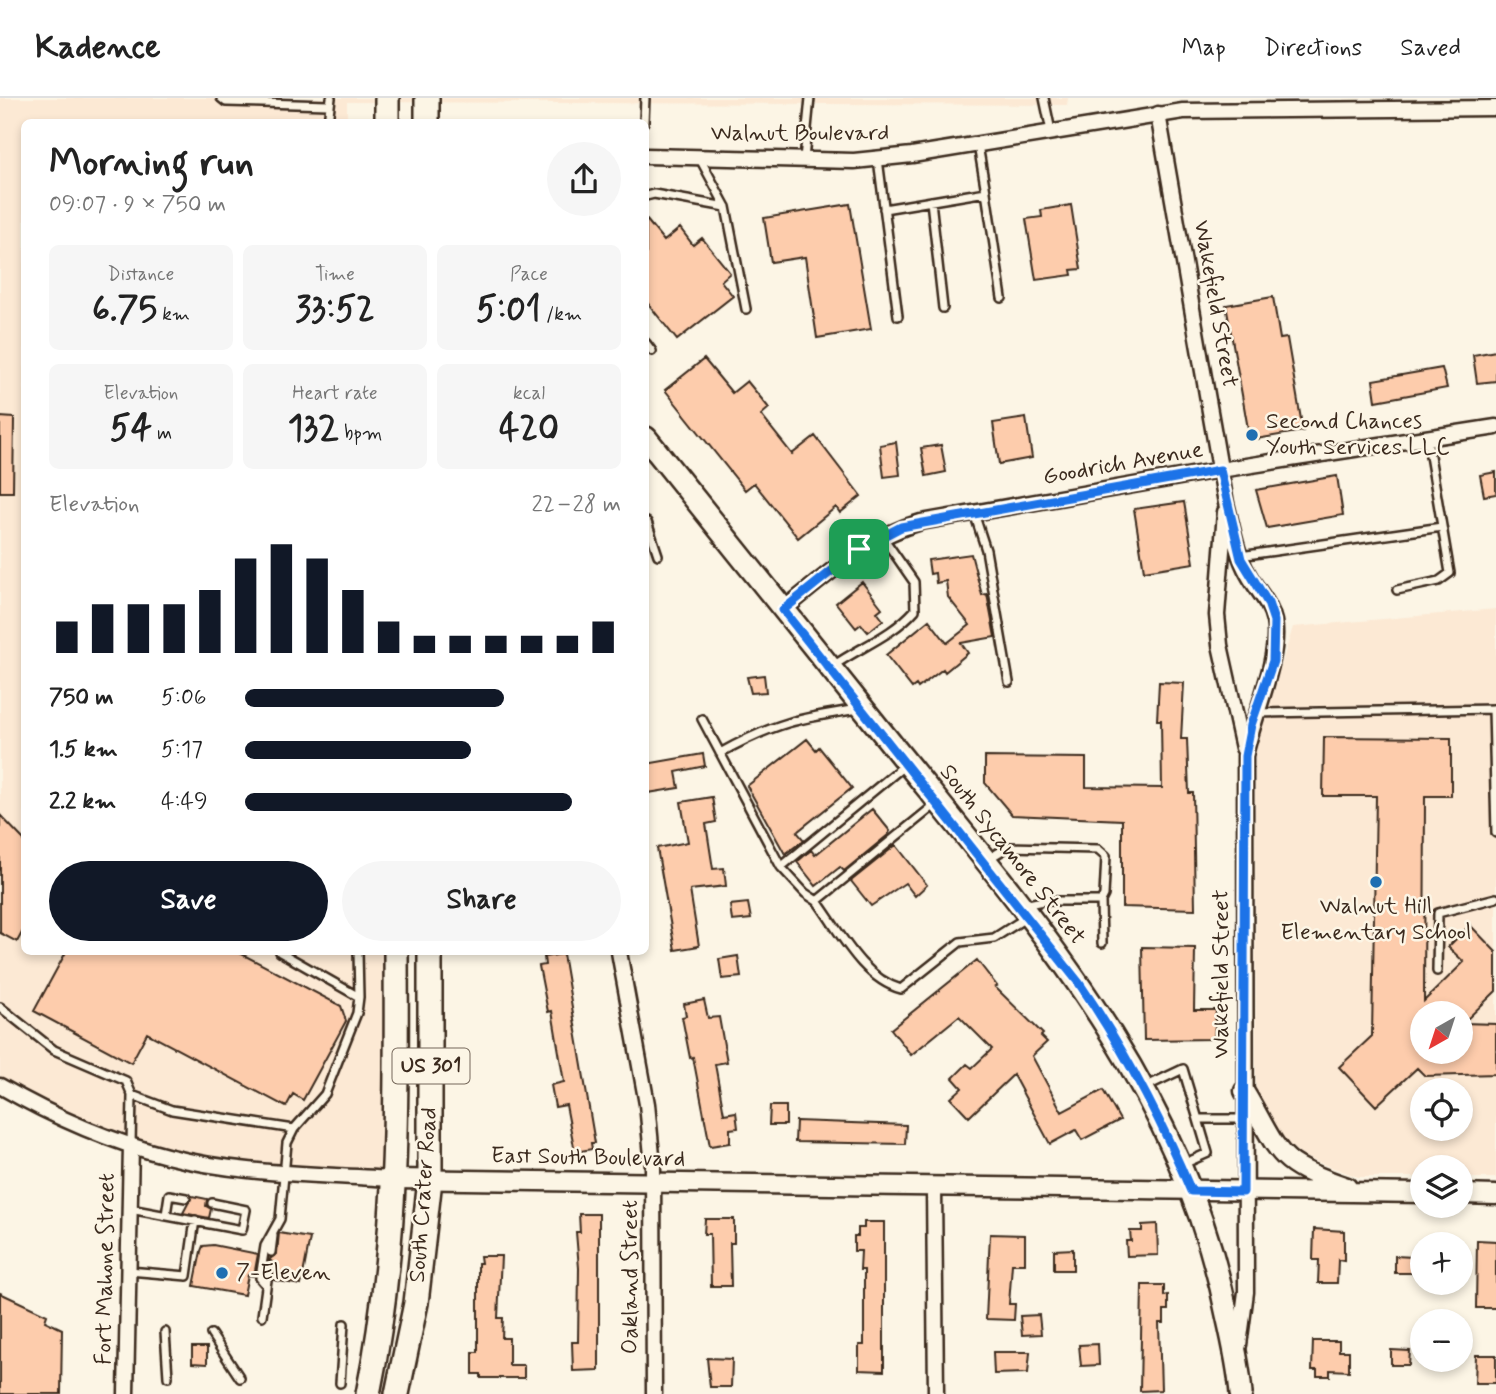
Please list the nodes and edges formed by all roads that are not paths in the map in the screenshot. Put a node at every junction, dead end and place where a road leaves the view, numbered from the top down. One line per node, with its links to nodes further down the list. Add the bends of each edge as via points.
1 (221, 98): 7 (lane, via 226,102)
2 (387, 98): 12 (main road)
3 (427, 98): 13 (main road)
4 (645, 98): 14 (lane)
5 (810, 98): 20 (lane)
6 (1044, 98): 15 (lane)
7 (330, 101): 11 (lane)
8 (1298, 104): 9 (street, Walnut Boulevard); 10 (street, Walnut Boulevard)
9 (1496, 108)
10 (1158, 114): 15 (street, Walnut Boulevard); 35 (street, Wakefield Street)
11 (328, 119)
12 (387, 119)
13 (427, 119)
14 (645, 119)
15 (1051, 131): 16 (street, Walnut Boulevard)
16 (978, 144): 19 (street, Walnut Boulevard); 21 (lane)
17 (649, 156): 18 (street, Walnut Boulevard)
18 (698, 157): 20 (street, Walnut Boulevard); 24 (lane)
19 (878, 158): 20 (street, Walnut Boulevard); 25 (lane)
20 (804, 160)
21 (986, 192): 23 (lane); 26 (lane)
22 (649, 195): 24 (lane)
23 (931, 201): 25 (lane); 27 (lane)
24 (726, 208): 28 (lane)
25 (884, 209): 29 (lane)
26 (1002, 298)
27 (943, 308)
28 (746, 309)
29 (898, 316)
30 (649, 347): 31 (lane)
31 (652, 351)
32 (1496, 427): 33 (street, Goodrich Avenue)
33 (1427, 438): 35 (street, Goodrich Avenue); 38 (lane)
34 (649, 442): 44 (main road, South Sycamore Street)
35 (1220, 470): 36 (street, Wakefield Street); 37 (street, Goodrich Avenue)
36 (1226, 502): 42 (street, Wakefield Street); 52 (street, Wakefield Street, via 1217,615)
37 (974, 513): 40 (street, Goodrich Avenue, via 921,522); 46 (lane, via 986,550)
38 (1442, 527): 42 (lane); 43 (lane, via 1450,573 1439,581)
39 (649, 529): 41 (lane)
40 (882, 536): 44 (street, Goodrich Avenue); 45 (lane, via 914,582 915,610 883,637)
41 (657, 555)
42 (1240, 556): 49 (street, Wakefield Street, via 1274,621 1273,661)
43 (1397, 590)
44 (783, 610): 45 (main road, South Sycamore Street)
45 (830, 668): 47 (main road, South Sycamore Street)
46 (1009, 682)
47 (863, 709): 51 (lane, via 794,718); 53 (main road, South Sycamore Street)
48 (1495, 709): 49 (lane); 55 (lane)
49 (1255, 713): 52 (street, Wakefield Street)
50 (702, 719): 51 (lane)
51 (720, 753): 57 (lane)
52 (1245, 756): 73 (street, Wakefield Street)
53 (907, 764): 54 (main road, South Sycamore Street); 57 (lane)
54 (938, 802): 56 (main road, South Sycamore Street); 59 (lane)
55 (1496, 833)
56 (985, 861): 60 (lane, via 1008,846 1098,849 1105,856); 61 (main road, South Sycamore Street)
57 (781, 867): 59 (lane)
58 (1496, 898): 68 (lane, via 1438,913)
59 (817, 901): 61 (lane, via 868,971 882,984 901,989 960,942 994,938)
60 (1101, 901): 61 (lane, via 1043,901); 62 (lane)
61 (1024, 911): 72 (main road, South Sycamore Street, via 1107,1023)
62 (1102, 943)
63 (285, 955): 69 (lane)
64 (358, 955): 69 (lane)
65 (396, 955): 81 (main road, South Crater Road / US 301)
66 (430, 955): 82 (main road, South Crater Road / US 301)
67 (620, 955): 83 (street, Oakland Street, via 647,1104)
68 (1437, 971)
69 (359, 997): 77 (lane, via 325,1094)
70 (0, 1007): 74 (lane, via 54,1050 126,1081)
71 (0, 1086): 78 (street, East South Boulevard, via 67,1121)
72 (1144, 1088): 75 (lane, via 1183,1069); 79 (main road, South Sycamore Street)
73 (1244, 1091): 76 (street, Wakefield Street); 87 (street, via 1271,1142 1295,1167)
74 (132, 1095): 77 (lane, via 172,1110); 78 (lane)
75 (1198, 1119): 76 (lane); 79 (lane, via 1208,1153)
76 (1244, 1119): 86 (street, Wakefield Street)
77 (294, 1129): 80 (lane, via 286,1150)
78 (131, 1145): 80 (street, East South Boulevard, via 208,1165); 93 (street, Fort Mahone Street)
79 (1180, 1165): 85 (main road, South Sycamore Street)
80 (286, 1173): 81 (street, East South Boulevard); 96 (lane, via 280,1219)
81 (394, 1178): 82 (street, East South Boulevard); 109 (main road, South Crater Road / US 301)
82 (430, 1180): 83 (street, East South Boulevard); 109 (main road, South Crater Road / US 301, via 415,1303)
83 (653, 1184): 84 (street, East South Boulevard); 111 (street, Oakland Street)
84 (934, 1187): 85 (street, East South Boulevard); 112 (street)
85 (1191, 1191): 86 (street, East South Boulevard); 105 (main road, South Sycamore Street, via 1205,1226)
86 (1243, 1192): 87 (street, East South Boulevard); 105 (street, South Sycamore Street, via 1246,1292)
87 (1364, 1192): 88 (street, East South Boulevard)
88 (1410, 1193)
89 (1473, 1194): 90 (street)
90 (1496, 1195)
91 (186, 1198): 94 (lane, via 169,1195)
92 (212, 1203): 95 (lane, via 246,1210 242,1230)
93 (130, 1209): 94 (lane); 99 (street, Fort Mahone Street)
94 (166, 1215): 95 (lane)
95 (195, 1220): 99 (lane, via 187,1276)
96 (273, 1235): 97 (lane); 100 (lane, via 265,1246 260,1278)
97 (271, 1252)
98 (269, 1266): 100 (lane)
99 (129, 1270): 110 (street, Fort Mahone Street)
100 (266, 1286): 101 (lane)
101 (262, 1316)
102 (344, 1324): 108 (lane)
103 (165, 1332): 106 (lane)
104 (211, 1334): 107 (lane)
105 (1236, 1360): 113 (main road, South Sycamore Street)
106 (168, 1377)
107 (240, 1378)
108 (340, 1382)
109 (383, 1389)
110 (126, 1394)
111 (654, 1394)
112 (936, 1394)
113 (1241, 1394)

